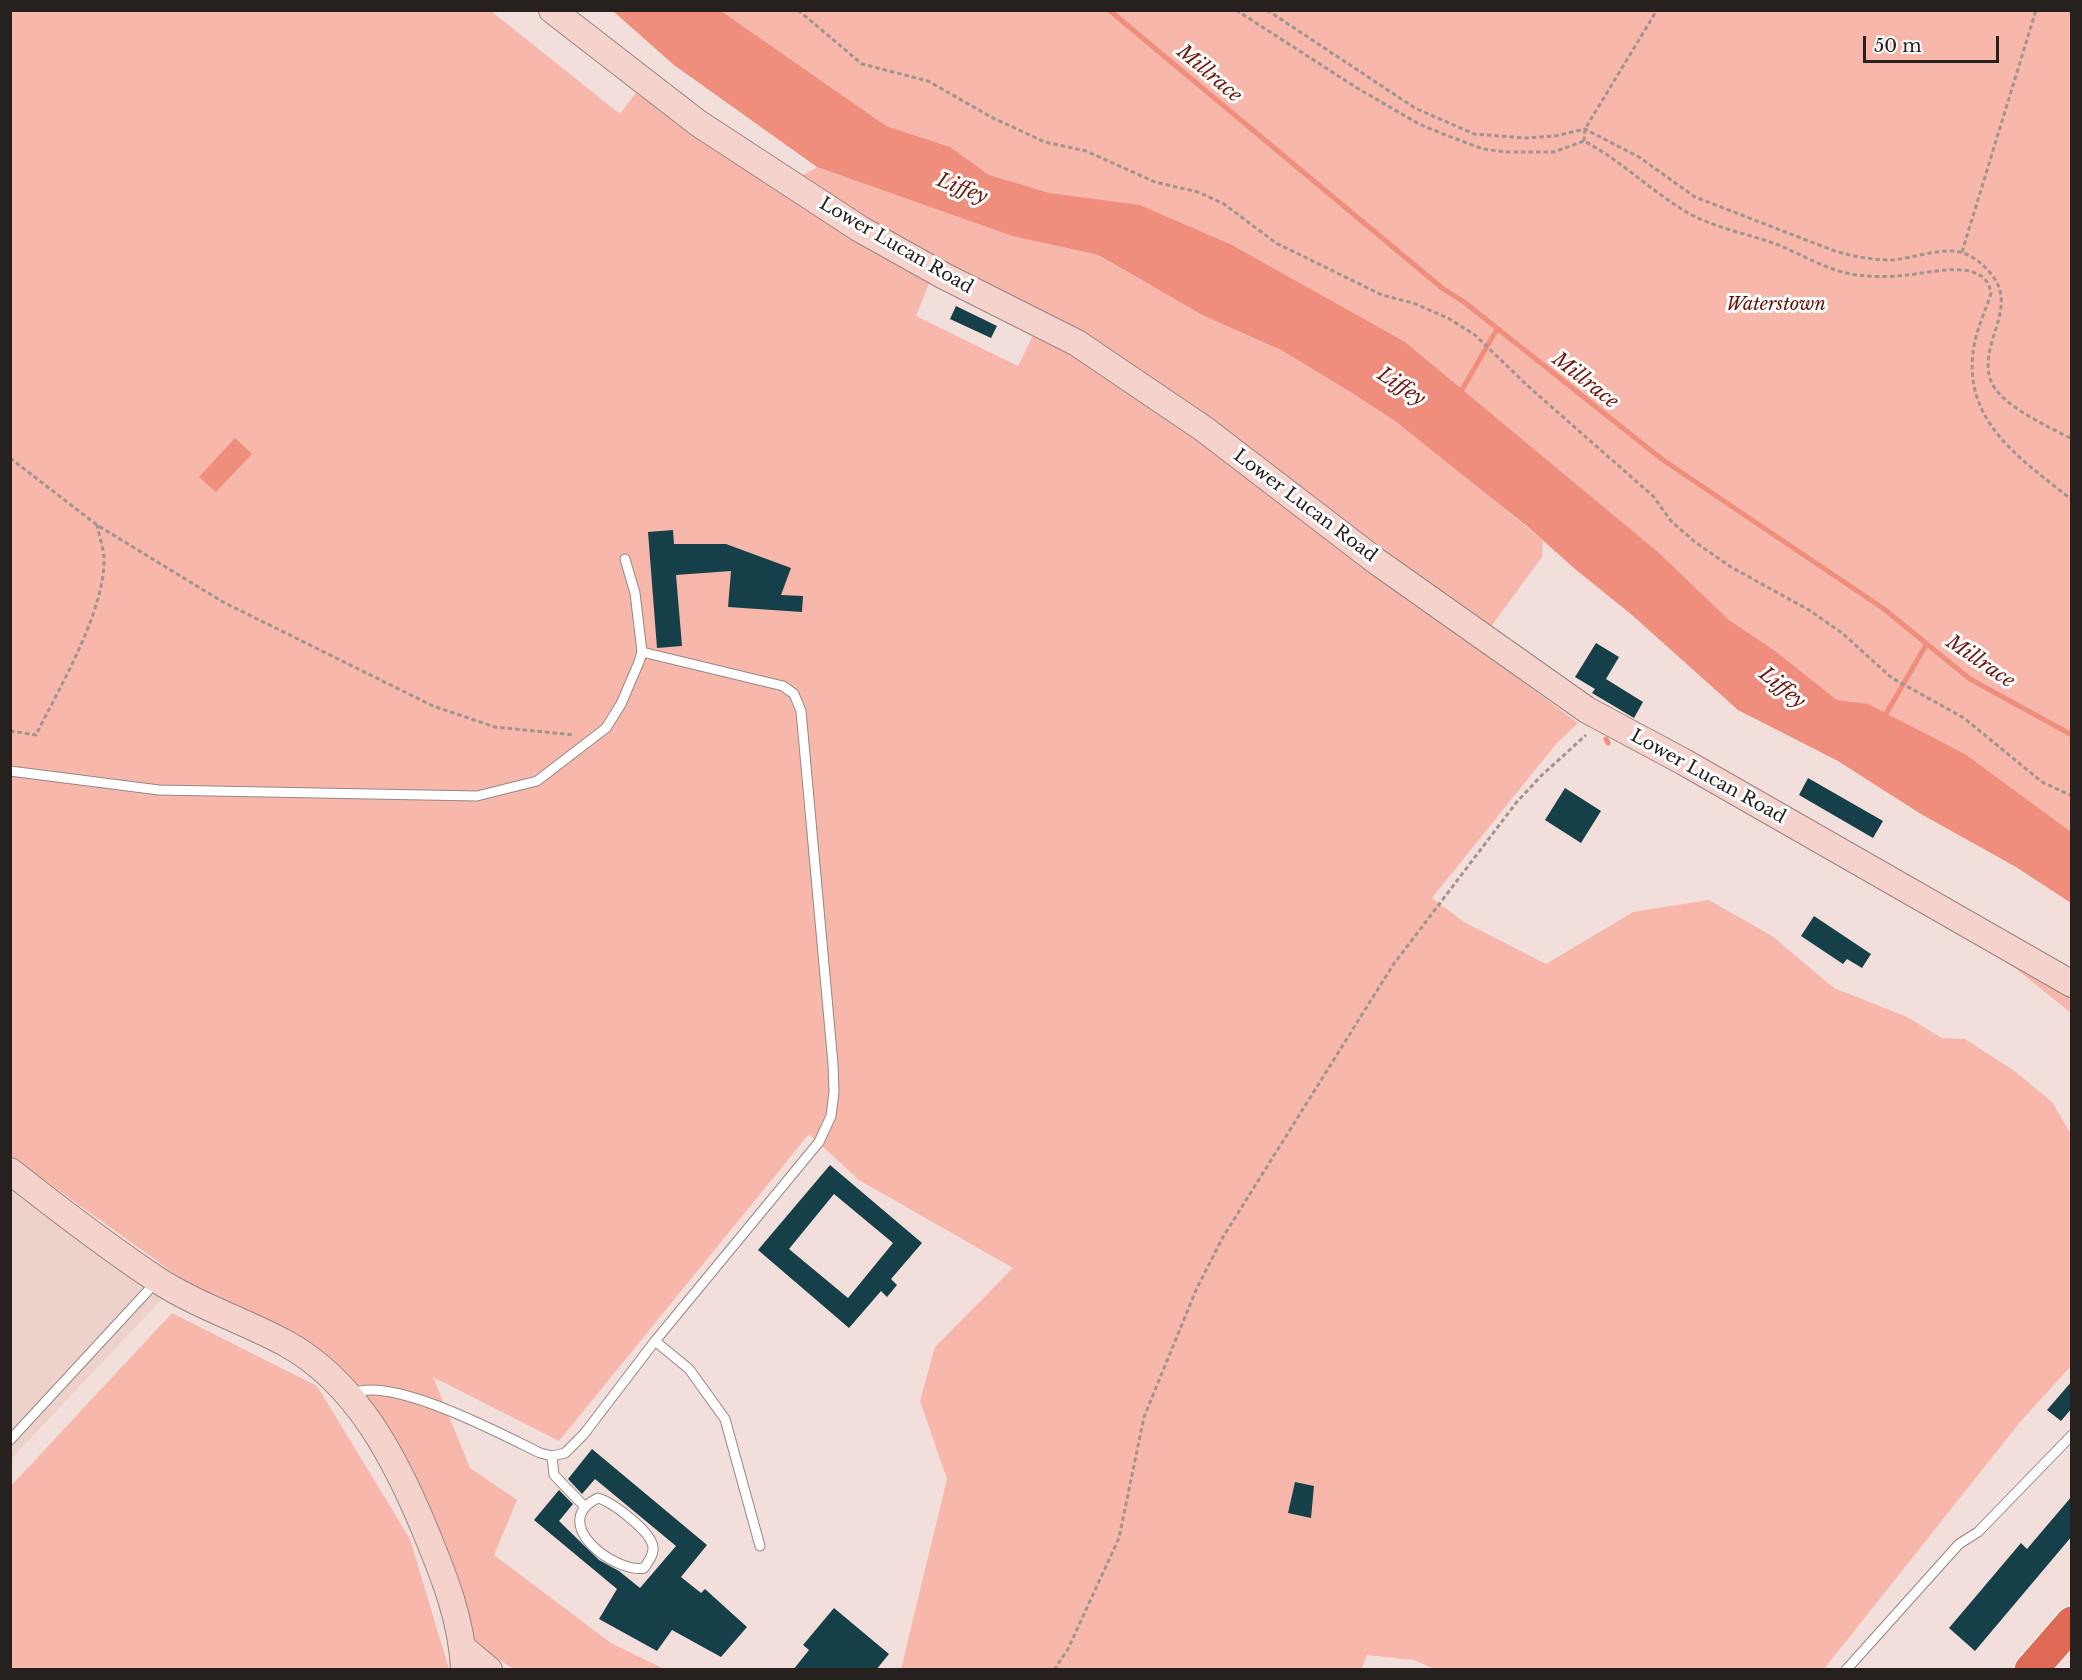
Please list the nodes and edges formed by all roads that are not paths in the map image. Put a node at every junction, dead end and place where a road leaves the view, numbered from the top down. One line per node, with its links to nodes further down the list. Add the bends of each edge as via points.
1 (552, 10): 5 (street, Lower Lucan Road, via 698,123 860,229 1077,343 1204,429 1376,561 1603,720 1684,762)
2 (625, 559): 3 (lane, via 635,593)
3 (642, 652): 4 (lane, via 621,704 606,728 537,781 477,796 159,790); 8 (lane, via 757,678 794,694 801,711 834,1092 831,1116 819,1142)
4 (10, 771)
5 (2072, 984)
6 (10, 1171): 7 (street)
7 (158, 1280): 9 (street, via 289,1346); 11 (lane)
8 (655, 1341): 12 (lane, via 584,1434 565,1453); 14 (lane, via 689,1369 725,1419)
9 (348, 1396): 12 (lane, via 361,1389 404,1395 468,1418); 16 (street, via 386,1449 422,1523 449,1587)
10 (2072, 1436): 18 (lane, via 1978,1532 1959,1544)
11 (10, 1440)
12 (552, 1456): 13 (lane, via 554,1474)
13 (585, 1506): 13 (lane, via 598,1497 611,1501 646,1534 653,1546 644,1568 624,1568 581,1534 578,1525)
14 (760, 1546)
15 (2072, 1623): 19 (highway)
16 (464, 1659): 17 (street)
17 (489, 1670)
18 (1846, 1670)
19 (2031, 1670)

